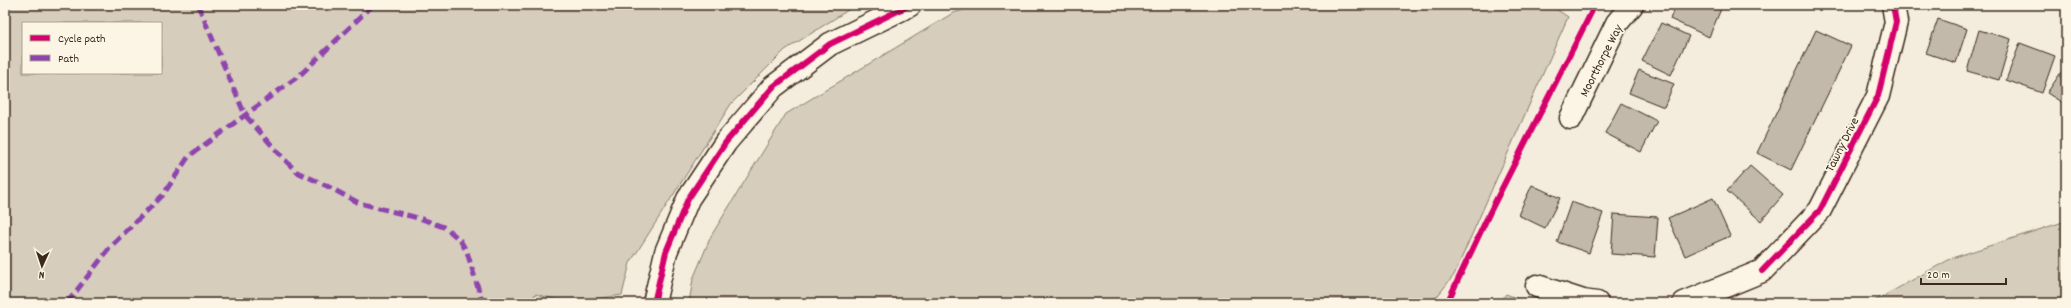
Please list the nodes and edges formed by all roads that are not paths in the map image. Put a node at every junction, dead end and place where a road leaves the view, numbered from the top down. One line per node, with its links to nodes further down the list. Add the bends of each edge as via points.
1 (910, 5): 6 (street, via 830,44 773,88 726,142 688,199 666,252)
2 (1632, 5): 4 (street, Moorthorpe Way, via 1617,23)
3 (1893, 5): 8 (street, Tawny Drive, via 1896,22 1878,96 1820,210 1762,271)
4 (1571, 118)
5 (1537, 286): 7 (street)
6 (654, 303)
7 (1597, 303)
8 (1684, 303)

